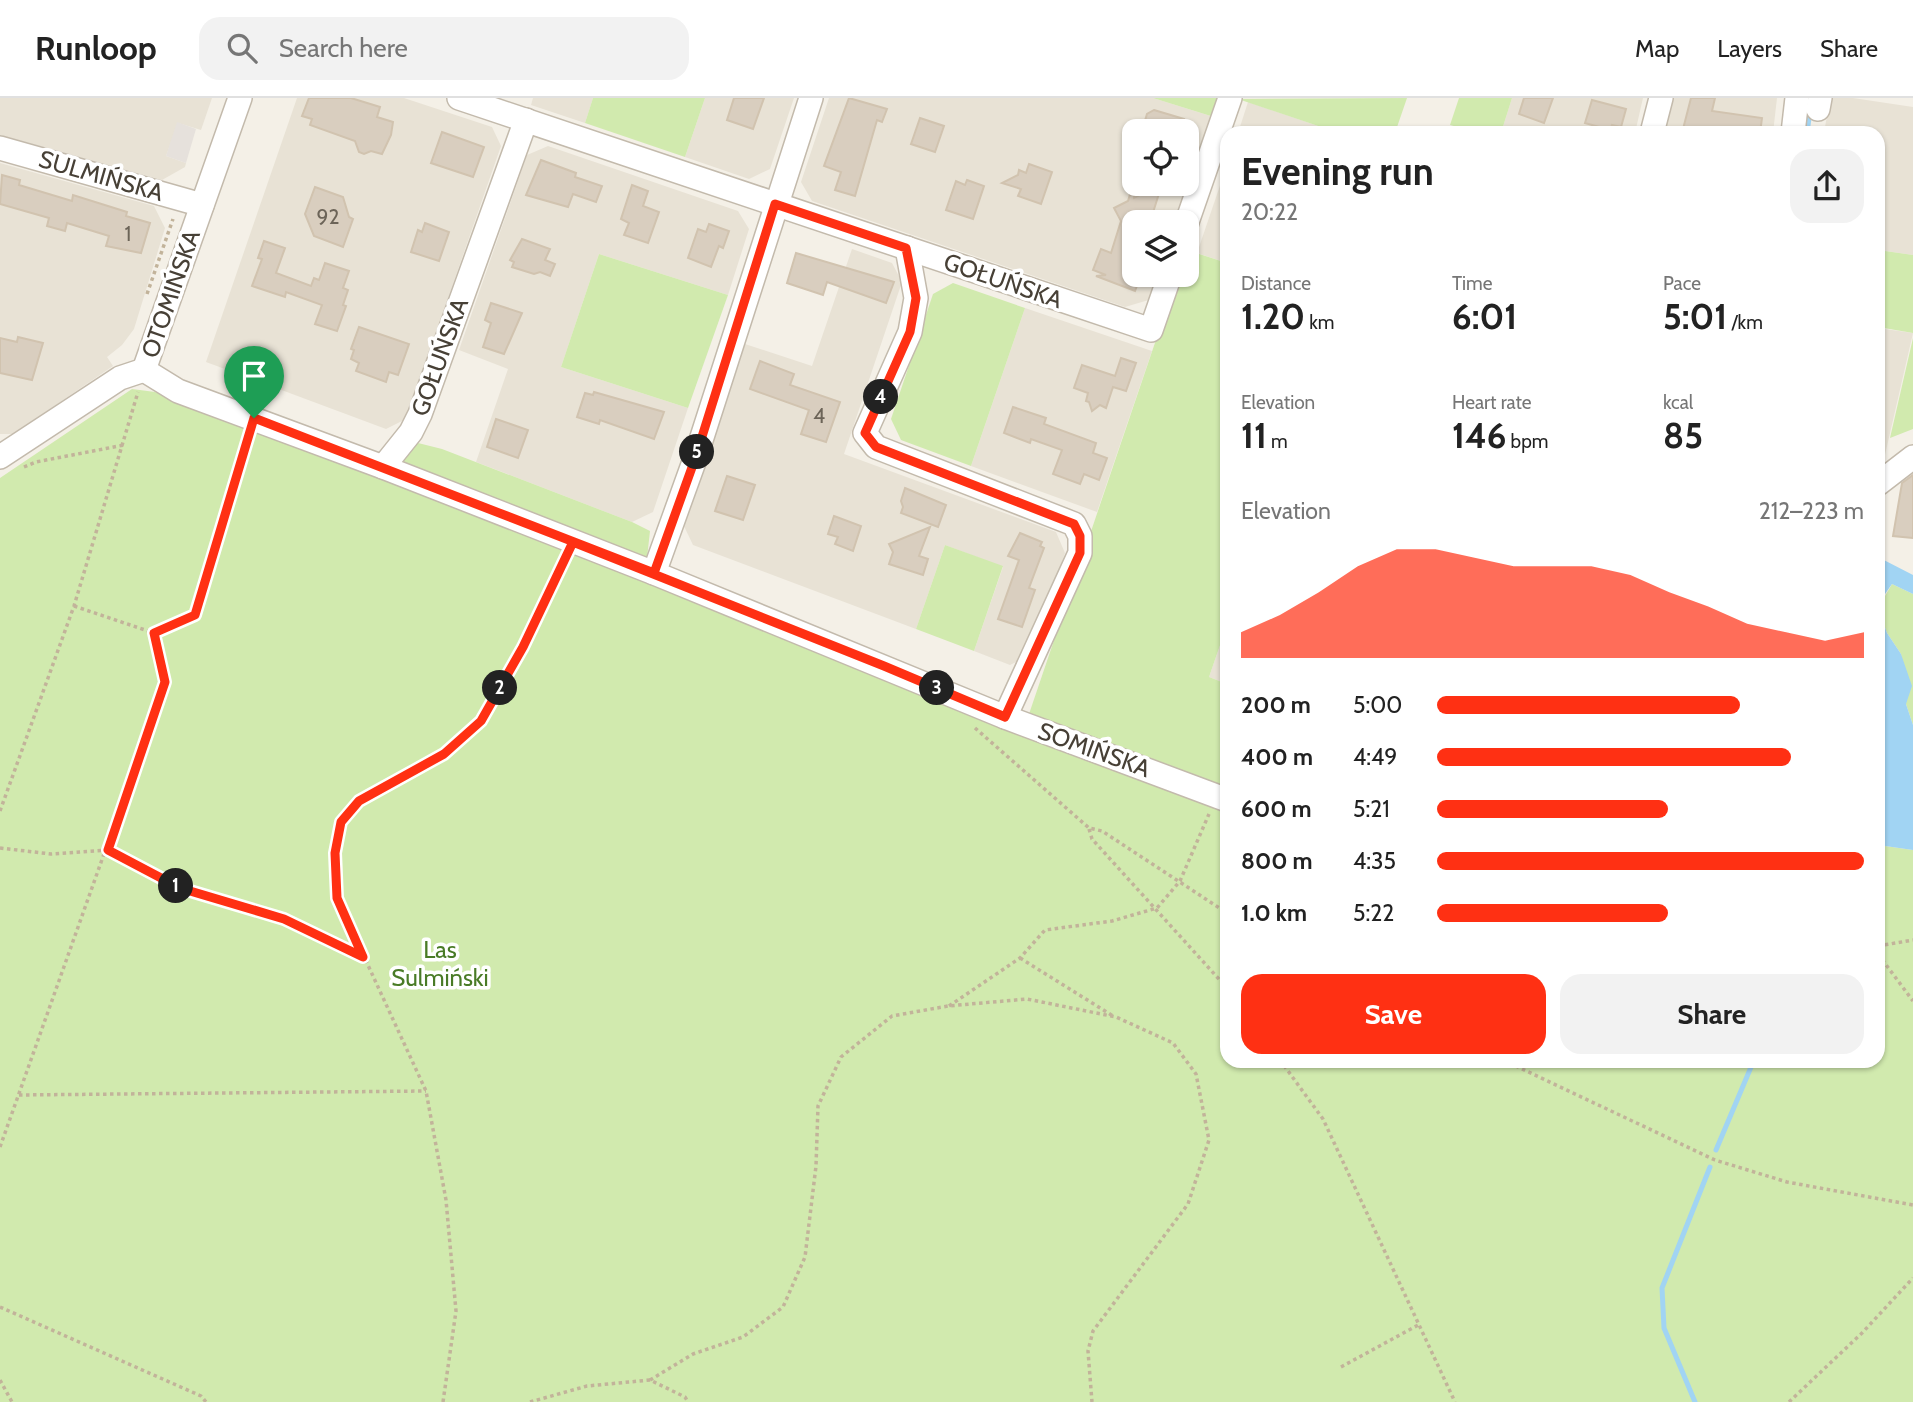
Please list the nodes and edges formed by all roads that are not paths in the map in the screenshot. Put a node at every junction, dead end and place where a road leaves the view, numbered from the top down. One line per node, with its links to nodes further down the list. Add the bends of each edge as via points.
1 (240, 98): 14 (street, OTOMIŃSKA)
2 (459, 98): 7 (street, GOŁUŃSKA)
3 (811, 98): 13 (street)
4 (1230, 98): 8 (street)
5 (1661, 98): 9 (street)
6 (1797, 98): 10 (street)
7 (526, 120): 13 (street, GOŁUŃSKA); 21 (street, GOŁUŃSKA, via 420,414)
8 (1220, 126)
9 (1654, 126)
10 (1794, 126)
11 (1220, 127): 15 (street)
12 (0, 148): 14 (street, SULMIŃSKA)
13 (775, 204): 16 (street, GOŁUŃSKA); 23 (street)
14 (202, 205): 18 (street, OTOMIŃSKA)
15 (1191, 210)
16 (906, 248): 17 (street, GOŁUŃSKA, via 1151,330); 24 (street, via 916,298 910,332 865,433 876,447 1074,524 1080,536 1080,553)
17 (1166, 287)
18 (144, 370): 20 (street, OTOMIŃSKA, via 120,378); 21 (street, SOMIŃSKA, via 178,391)
19 (1913, 457): 22 (street)
20 (6, 465)
21 (383, 467): 23 (street, SOMIŃSKA)
22 (1885, 479)
23 (654, 573): 24 (street, SOMIŃSKA)
24 (1005, 717): 25 (street, SOMIŃSKA)
25 (1220, 798)

